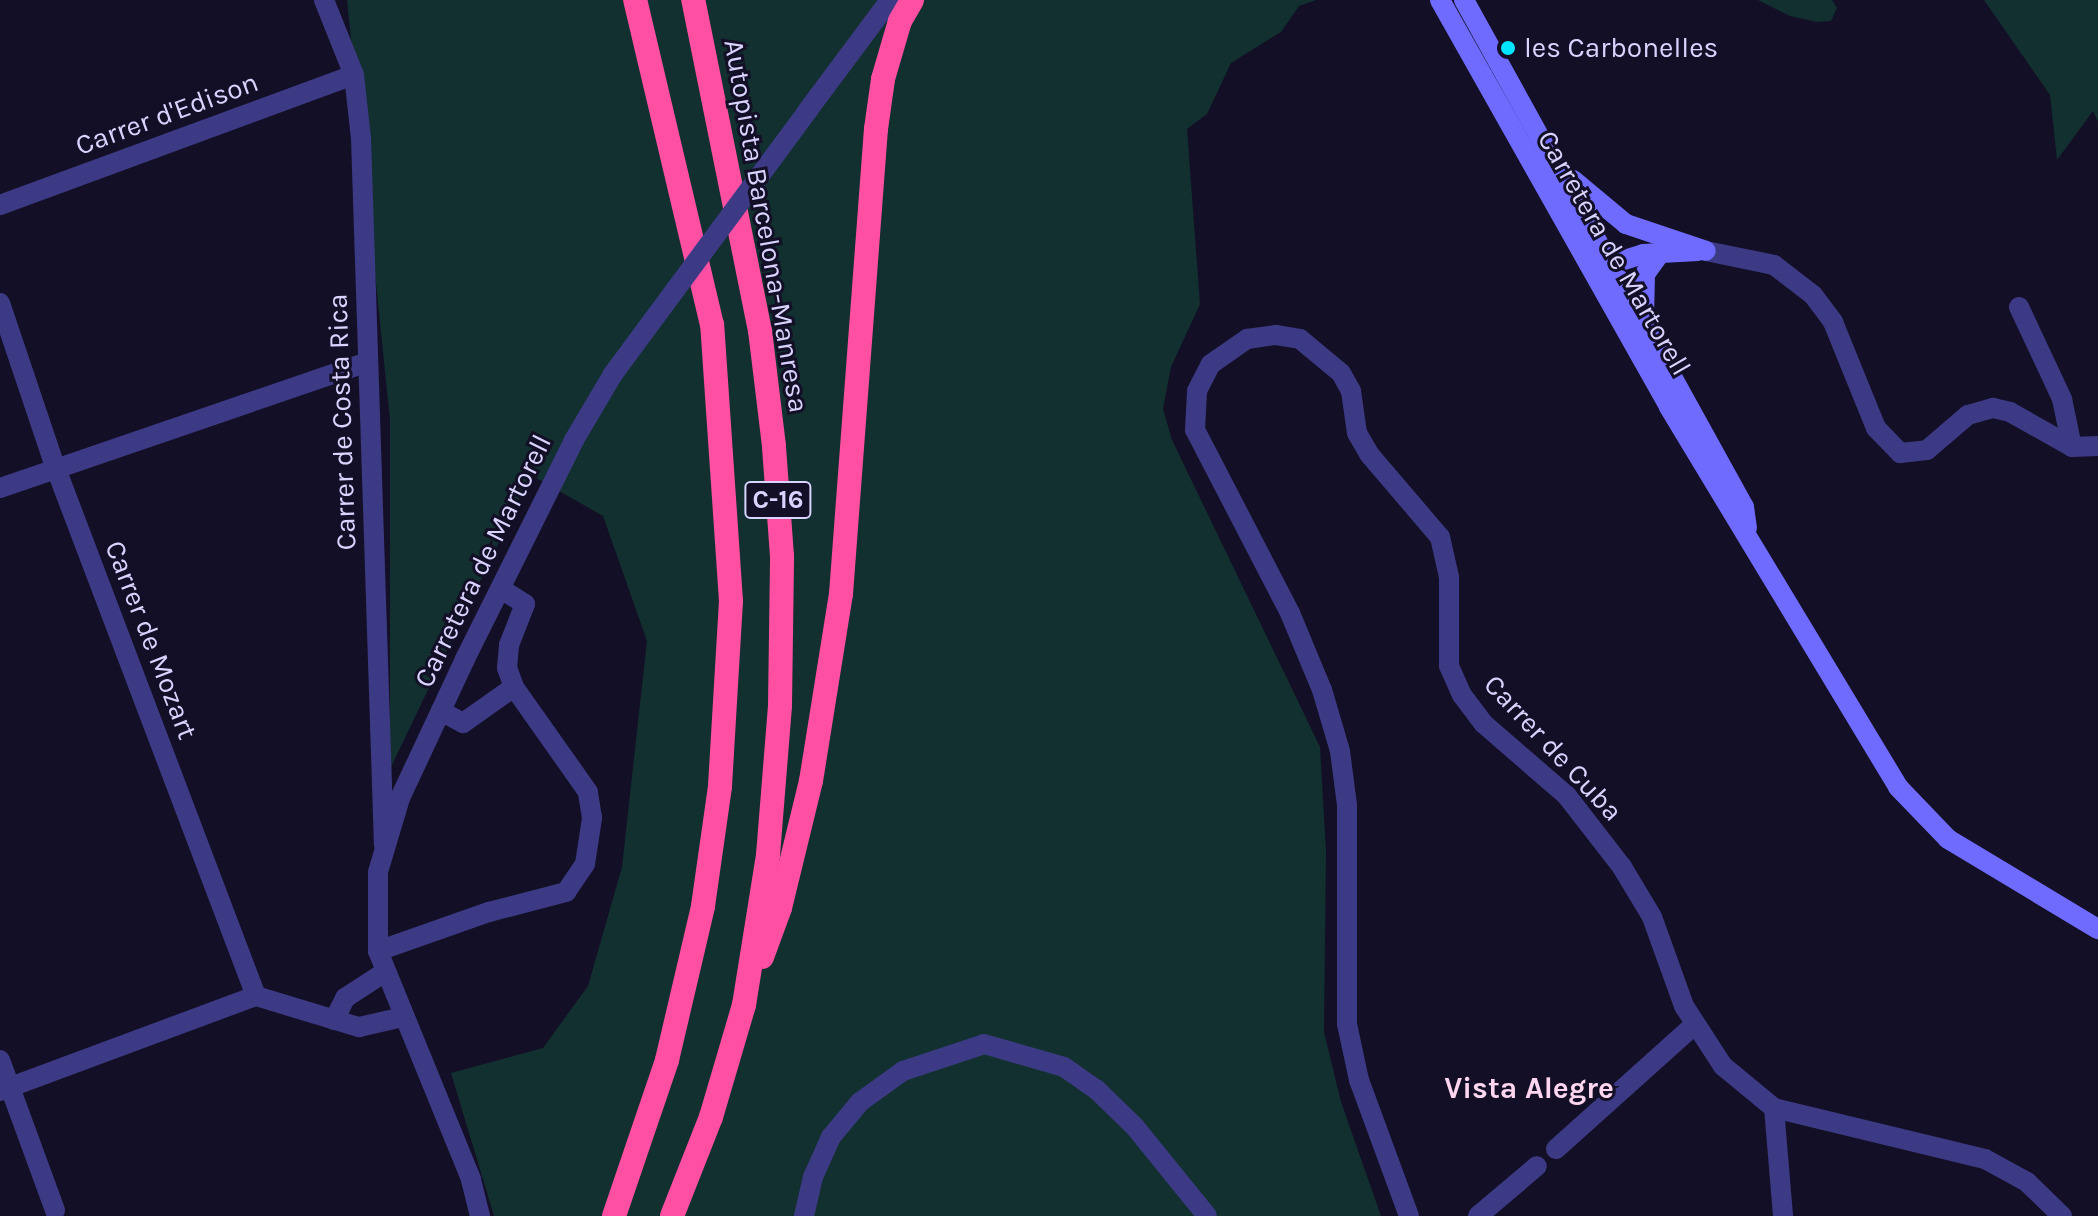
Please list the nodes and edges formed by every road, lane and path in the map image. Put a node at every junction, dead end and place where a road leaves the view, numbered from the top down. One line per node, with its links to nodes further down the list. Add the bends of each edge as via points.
1 (324, 0): 8 (street, Carrer de Costa Rica)
2 (635, 0): 42 (highway, C-16, via 712,325 731,601 720,786 703,906 667,1060)
3 (693, 0): 31 (highway, Autopista Barcelona-Manresa / C-16, via 760,331 782,556 780,705 768,855)
4 (890, 0): 23 (street, Carretera de Martorell, bridge, via 613,374 574,440)
5 (912, 0): 31 (highway, via 900,21 883,79 876,129 841,594 811,781 780,908)
6 (1440, 0): 11 (main road, Carretera de Martorell)
7 (1464, 0): 9 (main road, Carretera de Martorell)
8 (354, 75): 10 (street, Carrer d'Edison); 18 (street, Carrer de Costa Rica, via 361,138)
9 (1558, 162): 12 (main road, via 1626,224); 14 (main road, Carretera de Martorell)
10 (0, 205)
11 (1564, 223): 14 (main road, via 1591,253); 22 (main road, Carretera de Martorell, via 1731,512)
12 (1706, 251): 13 (main road); 19 (street, via 1774,265 1813,295 1833,322 1876,428 1900,453 1927,450 1968,415 1993,408)
13 (1661, 252): 14 (main road); 17 (main road, via 1642,286)
14 (1611, 264): 17 (main road, Carretera de Martorell)
15 (0, 303): 20 (street, Carrer de Mozart)
16 (2019, 307): 19 (street)
17 (1645, 324): 22 (main road, Carretera de Martorell, via 1744,507)
18 (367, 362): 20 (street); 26 (street, Carrer de Costa Rica)
19 (2088, 452)
20 (55, 466): 21 (street); 30 (street, Carrer de Mozart)
21 (0, 488)
22 (1747, 528): 27 (main road, Carretera de Martorell, via 1882,763 1920,814 1990,866)
23 (501, 589): 24 (street, via 525,604 509,645 507,668); 25 (street, Carretera de Martorell)
24 (514, 687): 25 (street, via 463,723); 28 (street, via 588,792 592,818 585,864 566,892)
25 (441, 711): 26 (street, Carretera de Martorell, via 400,798)
26 (384, 848): 28 (street, Carretera de Martorell, via 377,889)
27 (2098, 929)
28 (378, 951): 29 (street, Carretera de Martorell)
29 (385, 972): 32 (street, Carretera de Martorell); 33 (street, via 345,998)
30 (256, 996): 33 (street); 36 (street)
31 (744, 1005): 43 (highway, Autopista Barcelona-Manresa / C-16, via 711,1117)
32 (403, 1017): 33 (street, via 359,1027); 41 (street, Carretera de Martorell, via 471,1179)
33 (334, 1020)
34 (1694, 1025): 37 (street, Carrer de Cuba, via 1723,1066); 38 (street); 46 (street, Carrer de Cuba, via 1652,917 1622,867 1567,796 1484,724 1462,695 1449,666 1449,577 1440,537 1369,454 1357,433 1351,391 1341,373 1300,339 1247,339 1211,364 1197,391 1195,430 1290,613 1340,751 1347,805 1347,1024 1359,1080)
35 (0, 1060): 36 (street)
36 (5, 1089): 40 (street)
37 (1774, 1108): 48 (street); 49 (street, Carrer de Cuba, via 1985,1159 2027,1182)
38 (1556, 1149)
39 (1537, 1166): 47 (street)
40 (55, 1210)
41 (480, 1216)
42 (614, 1216)
43 (672, 1216)
44 (804, 1216): 45 (street, via 813,1177 831,1137 860,1102 903,1071 984,1044 1064,1067 1096,1089 1135,1127)
45 (1207, 1216)
46 (1409, 1216)
47 (1478, 1216)
48 (1783, 1216)
49 (2062, 1216)

